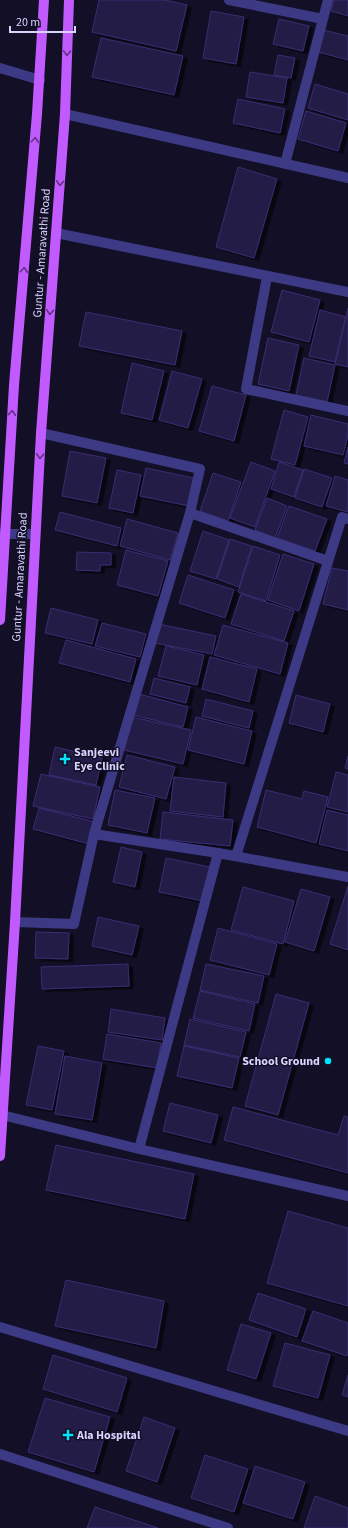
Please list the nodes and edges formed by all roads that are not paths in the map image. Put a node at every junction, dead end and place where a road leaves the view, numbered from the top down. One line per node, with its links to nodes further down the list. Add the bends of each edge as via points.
1 (44, 0): 7 (main road, Guntur - Amaravathi Road)
2 (70, 0): 8 (main road, Guntur - Amaravathi Road, one-way to 8)
3 (230, 0): 5 (street)
4 (328, 0): 5 (street)
5 (323, 19): 9 (street)
6 (0, 68): 7 (street)
7 (40, 80): 18 (main road, Guntur - Amaravathi Road, one-way to 7)
8 (65, 114): 9 (street); 11 (main road, Guntur - Amaravathi Road, one-way to 11)
9 (285, 164): 10 (street)
10 (348, 178)
11 (56, 233): 12 (street); 15 (main road, Guntur - Amaravathi Road, one-way to 15)
12 (267, 277): 13 (street); 14 (street, via 246,389)
13 (348, 292)
14 (348, 411)
15 (41, 433): 16 (street, via 200,469); 19 (main road, Guntur - Amaravathi Road, one-way to 19)
16 (190, 514): 20 (street); 22 (street)
17 (348, 518): 20 (street, via 342,517)
18 (2, 534): 19 (street); 21 (main road, Guntur - Amaravathi Road)
19 (35, 534): 26 (main road, Guntur - Amaravathi Road)
20 (328, 561): 24 (street)
21 (0, 620)
22 (94, 834): 23 (street); 26 (street, via 74,924)
23 (218, 853): 24 (street); 28 (street)
24 (236, 856): 25 (street)
25 (348, 876)
26 (15, 922): 27 (main road, Guntur - Amaravathi Road)
27 (2, 1115): 28 (street); 29 (main road, Guntur - Amaravathi Road)
28 (139, 1149): 30 (street)
29 (0, 1156)
30 (348, 1196)
31 (0, 1327): 32 (street)
32 (348, 1431)
33 (0, 1454): 34 (street)
34 (228, 1528)

